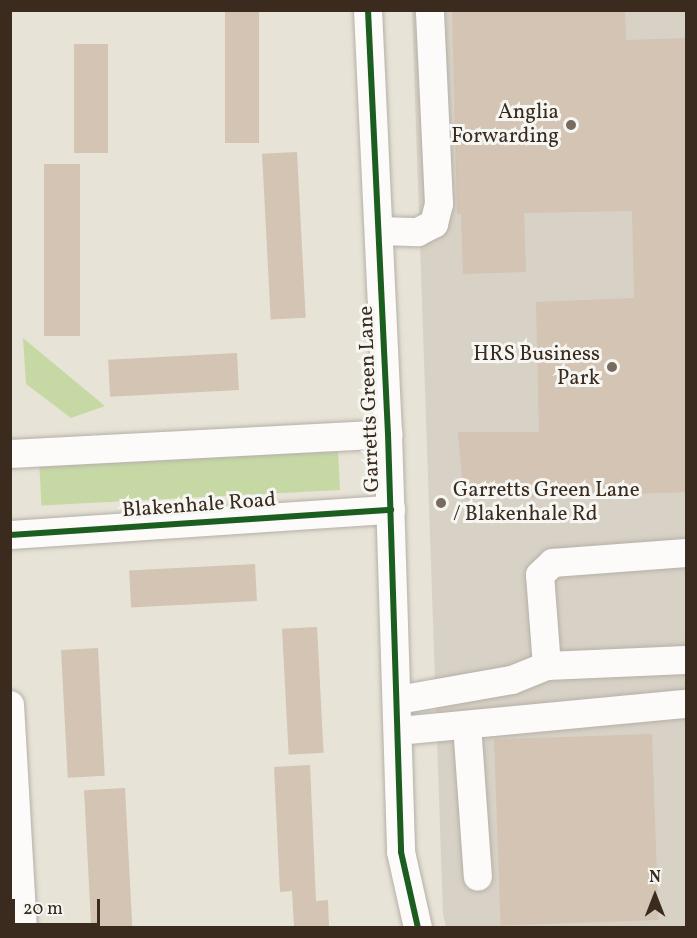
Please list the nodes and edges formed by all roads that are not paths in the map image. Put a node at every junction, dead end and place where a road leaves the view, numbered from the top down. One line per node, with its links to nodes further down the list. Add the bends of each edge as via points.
1 (369, 10): 3 (street, Garretts Green Lane)
2 (430, 10): 3 (street, via 439,204 434,224 417,232)
3 (380, 231): 4 (street, Garretts Green Lane)
4 (388, 434): 5 (street); 6 (street, Garretts Green Lane)
5 (10, 454)
6 (391, 510): 7 (street, Blakenhale Road); 11 (street, Garretts Green Lane)
7 (10, 535)
8 (687, 553): 10 (street, via 553,563 540,574)
9 (687, 660): 10 (street)
10 (547, 666): 11 (street, via 512,680)
11 (398, 700): 15 (street, Garretts Green Lane)
12 (687, 704): 14 (street)
13 (10, 705): 17 (street)
14 (467, 725): 15 (street); 16 (street)
15 (398, 731): 18 (street, Garretts Green Lane, via 401,852)
16 (478, 877)
17 (23, 927)
18 (418, 927)

